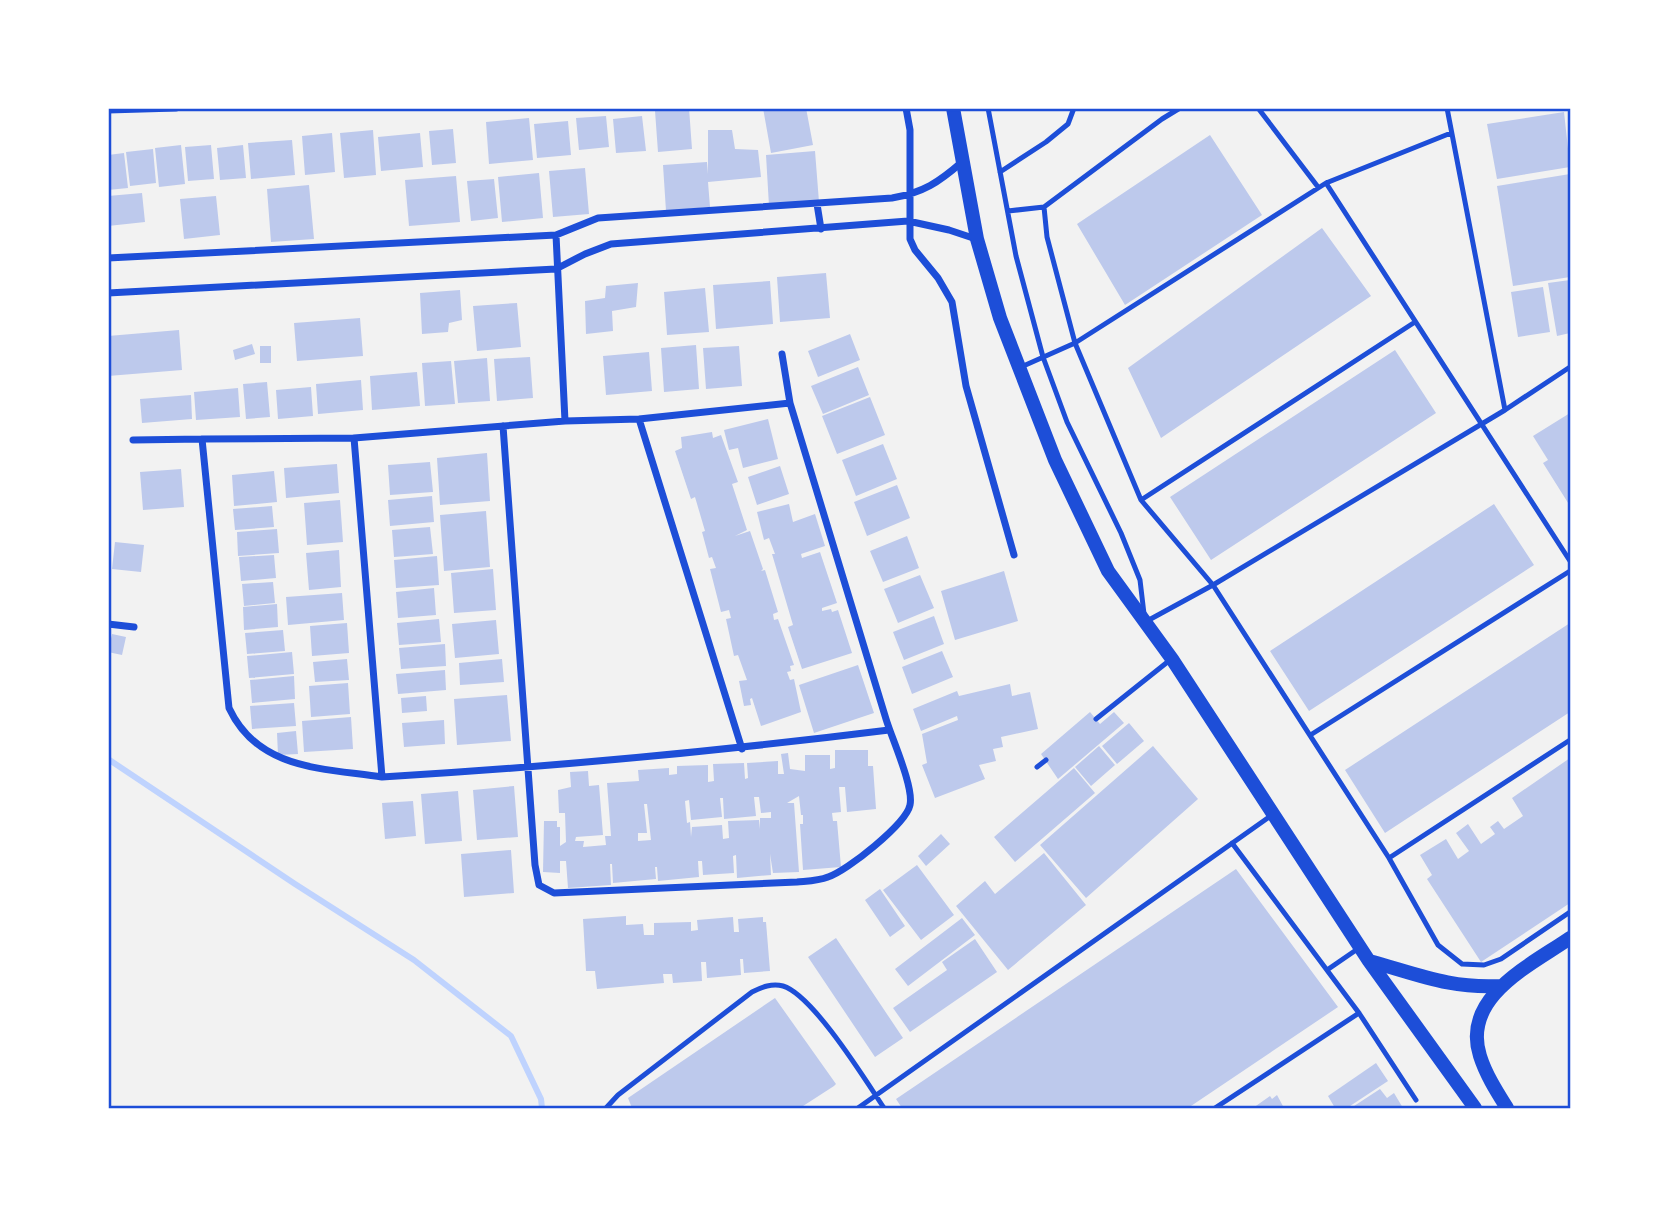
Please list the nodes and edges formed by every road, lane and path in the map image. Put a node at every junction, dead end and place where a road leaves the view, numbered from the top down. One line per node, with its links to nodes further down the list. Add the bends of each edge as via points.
1 (176, 108): 9 (street)
2 (906, 108): 15 (street)
3 (953, 108): 11 (main road)
4 (988, 108): 12 (lane)
5 (1074, 108): 12 (lane, via 1068,124)
6 (1180, 108): 17 (lane)
7 (1258, 108): 14 (lane)
8 (1447, 108): 10 (lane)
9 (108, 110)
10 (1451, 133): 13 (lane); 33 (lane)
11 (963, 161): 15 (street, via 937,184); 22 (main road)
12 (1000, 172): 18 (lane)
13 (1326, 183): 14 (lane); 26 (lane)
14 (1318, 187): 27 (lane)
15 (908, 195): 16 (street); 19 (street)
16 (817, 204): 20 (street); 21 (street, via 598,219)
17 (1045, 207): 18 (lane); 27 (lane, via 1046,237)
18 (1007, 211): 29 (lane)
19 (908, 221): 20 (street); 22 (street); 42 (street, via 915,250 952,302 966,386)
20 (821, 229): 24 (street, via 611,244)
21 (556, 235): 23 (street); 24 (street)
22 (977, 239): 30 (main road)
23 (108, 257)
24 (556, 269): 25 (street); 35 (street)
25 (108, 293)
26 (1415, 322): 36 (lane); 41 (lane)
27 (1075, 343): 29 (lane); 41 (lane)
28 (782, 354): 32 (street)
29 (1043, 357): 30 (lane); 46 (lane, via 1067,422 1140,579)
30 (1018, 368): 46 (main road, via 1108,571)
31 (1570, 368): 33 (lane)
32 (790, 404): 34 (street); 51 (street)
33 (1505, 410): 36 (lane)
34 (639, 419): 35 (street); 54 (street)
35 (565, 421): 37 (street)
36 (1482, 424): 43 (lane); 45 (lane)
37 (503, 426): 38 (street); 57 (street)
38 (354, 438): 39 (street); 58 (street)
39 (202, 439): 40 (street); 58 (street, via 229,708 237,725 253,743 277,758)
40 (132, 440)
41 (1141, 499): 45 (lane)
42 (1014, 555)
43 (1570, 561)
44 (1570, 571): 52 (lane)
45 (1213, 585): 46 (lane); 52 (lane)
46 (1145, 622): 49 (main road)
47 (108, 624): 48 (street)
48 (134, 627)
49 (1172, 659): 50 (lane); 59 (main road)
50 (1097, 719)
51 (889, 730): 54 (street); 57 (street, via 910,790 909,809 845,869 812,880 546,890 539,885 535,865)
52 (1311, 734): 61 (lane)
53 (1570, 740): 61 (lane)
54 (742, 748): 57 (street)
55 (1045, 760): 56 (lane)
56 (1037, 767)
57 (529, 768): 58 (street)
58 (382, 777)
59 (1273, 814): 60 (lane); 64 (main road)
60 (1232, 843): 66 (lane); 69 (lane)
61 (1389, 858): 62 (lane, via 1438,945 1462,964 1485,965 1501,959)
62 (1570, 912)
63 (1570, 938): 67 (main road)
64 (1360, 947): 65 (main road); 66 (lane)
65 (1369, 961): 67 (main road, via 1442,983); 75 (main road)
66 (1327, 970): 68 (lane)
67 (1501, 986): 76 (main road, via 1488,1001 1477,1031 1487,1074)
68 (1359, 1013): 70 (lane); 74 (lane)
69 (876, 1096): 71 (lane, via 818,1014 790,989 770,985 752,992); 72 (lane); 73 (lane)
70 (1416, 1100)
71 (606, 1108)
72 (858, 1108)
73 (884, 1108)
74 (1214, 1108)
75 (1475, 1108)
76 (1507, 1108)

